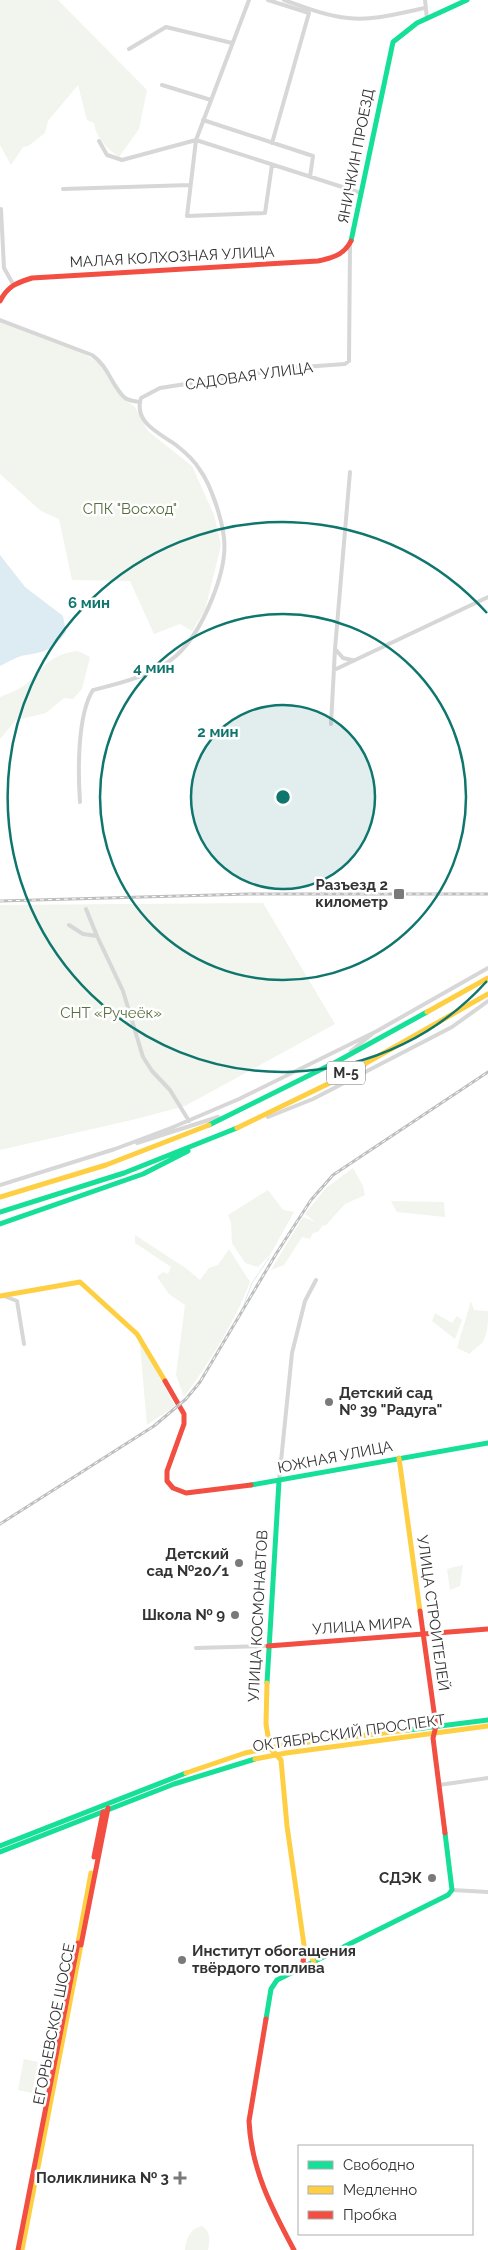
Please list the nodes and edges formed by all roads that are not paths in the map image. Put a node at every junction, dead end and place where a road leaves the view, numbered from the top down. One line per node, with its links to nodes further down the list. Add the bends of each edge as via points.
1 (249, 0): 8 (street)
2 (268, 0): 15 (street, via 309,13)
3 (284, 0): 6 (street, via 356,19)
4 (425, 0): 6 (street)
5 (466, 0): 7 (main road, ЯНИЧКИН ПРОЕЗД)
6 (425, 8): 7 (street)
7 (427, 19): 20 (main road, ЯНИЧКИН ПРОЕЗД, via 400,34 392,45)
8 (232, 43): 9 (street, via 166,27); 11 (street)
9 (128, 49)
10 (162, 85): 11 (street)
11 (210, 100): 12 (street)
12 (203, 120): 13 (street); 15 (street)
13 (196, 140): 14 (street, via 122,160 108,155); 16 (street); 18 (street)
14 (99, 141)
15 (272, 143): 17 (street, via 313,156)
16 (272, 165): 17 (street); 18 (street, via 265,213 186,216)
17 (310, 177): 20 (street)
18 (190, 185): 19 (street)
19 (63, 189)
20 (361, 193): 22 (main road, ЯНИЧКИН ПРОЕЗД)
21 (0, 209): 23 (street, via 4,268)
22 (350, 245): 23 (main road, МАЛАЯ КОЛХОЗНАЯ УЛИЦА, via 342,254 318,261 32,278); 26 (street, ЯНИЧКИН ПРОЕЗД)
23 (13, 284): 24 (main road)
24 (0, 301)
25 (0, 320): 27 (street, via 92,355 104,366 124,397)
26 (349, 361): 27 (street, САДОВАЯ УЛИЦА, via 160,388 143,396)
27 (140, 402): 34 (street, via 148,427 190,458 207,482 224,538 224,556 209,607 177,655 144,675 93,690 89,696 81,738)
28 (350, 472): 30 (street)
29 (488, 597): 31 (street)
30 (335, 649): 31 (street, via 343,658); 32 (street)
31 (357, 659): 32 (street)
32 (334, 670): 33 (street)
33 (331, 724)
34 (80, 802)
35 (86, 909): 37 (street)
36 (69, 925): 37 (street, via 83,934)
37 (97, 936): 45 (street, via 123,991 143,1057 170,1090)
38 (488, 968): 42 (street)
39 (488, 978): 43 (main road, М-5)
40 (487, 994): 46 (main road, М-5)
41 (488, 1001): 46 (street, via 452,1027 313,1100)
42 (377, 1031): 43 (street); 45 (street)
43 (338, 1061): 44 (main road, М-5)
44 (235, 1112): 48 (street); 50 (main road, М-5, via 179,1138 106,1165)
45 (189, 1121): 48 (street)
46 (246, 1124): 47 (main road, М-5)
47 (203, 1143): 51 (main road, М-5, via 137,1170); 52 (main road, via 143,1174)
48 (115, 1149): 49 (street)
49 (0, 1185)
50 (0, 1198)
51 (0, 1212)
52 (0, 1224)
53 (316, 1280): 58 (street, УЛИЦА КОСМОНАВТОВ, via 305,1301 292,1353)
54 (0, 1295): 55 (street, via 17,1301); 58 (main road, ЮЖНАЯ УЛИЦА, via 80,1282 137,1334 185,1419 166,1472 171,1488 186,1493)
55 (24, 1344)
56 (488, 1443): 57 (main road, ЮЖНАЯ УЛИЦА)
57 (398, 1458): 58 (main road, ЮЖНАЯ УЛИЦА); 60 (main road, УЛИЦА СТРОИТЕЛЕЙ)
58 (279, 1481): 61 (main road, УЛИЦА КОСМОНАВТОВ)
59 (488, 1628): 60 (main road, УЛИЦА МИРА)
60 (423, 1634): 61 (main road, УЛИЦА МИРА); 64 (main road, УЛИЦА СТРОИТЕЛЕЙ)
61 (268, 1646): 62 (street); 67 (main road, УЛИЦА КОСМОНАВТОВ, via 266,1724)
62 (196, 1648)
63 (488, 1720): 64 (main road, ОКТЯБРЬСКИЙ ПРОСПЕКТ)
64 (436, 1726): 66 (main road, УЛИЦА СТРОИТЕЛЕЙ); 67 (main road, ОКТЯБРЬСКИЙ ПРОСПЕКТ)
65 (488, 1726): 66 (main road, ОКТЯБРЬСКИЙ ПРОСПЕКТ)
66 (434, 1733): 68 (main road, ОКТЯБРЬСКИЙ ПРОСПЕКТ); 70 (main road, УЛИЦА СТРОИТЕЛЕЙ)
67 (270, 1748): 68 (main road); 71 (main road, ОКТЯБРЬСКИЙ ПРОСПЕКТ, via 194,1770)
68 (278, 1754): 72 (main road, ОКТЯБРЬСКИЙ ПРОСПЕКТ, via 195,1777); 79 (main road, via 282,1764 287,1826)
69 (488, 1778): 70 (street)
70 (439, 1785): 77 (main road, УЛИЦА СТРОИТЕЛЕЙ)
71 (106, 1804): 72 (main road, ЕГОРЬЕВСКОЕ ШОССЕ); 75 (main road, ОКТЯБРЬСКИЙ ПРОСПЕКТ)
72 (105, 1812): 73 (main road, ОКТЯБРЬСКИЙ ПРОСПЕКТ); 74 (main road, ЕГОРЬЕВСКОЕ ШОССЕ); 83 (main road, ЕГОРЬЕВСКОЕ ШОССЕ)
73 (85, 1818): 74 (main road, via 93,1820); 76 (main road, ОКТЯБРЬСКИЙ ПРОСПЕКТ)
74 (99, 1830): 82 (main road, ЕГОРЬЕВСКОЕ ШОССЕ)
75 (0, 1846)
76 (0, 1852)
77 (452, 1890): 78 (street); 80 (main road, via 448,1896)
78 (488, 1892)
79 (305, 1952): 80 (main road); 81 (main road, via 302,1961)
80 (314, 1962): 81 (main road)
81 (305, 1966): 84 (main road, via 277,1980 271,1989 249,2121 252,2159)
82 (18, 2250)
83 (22, 2250)
84 (294, 2250)

